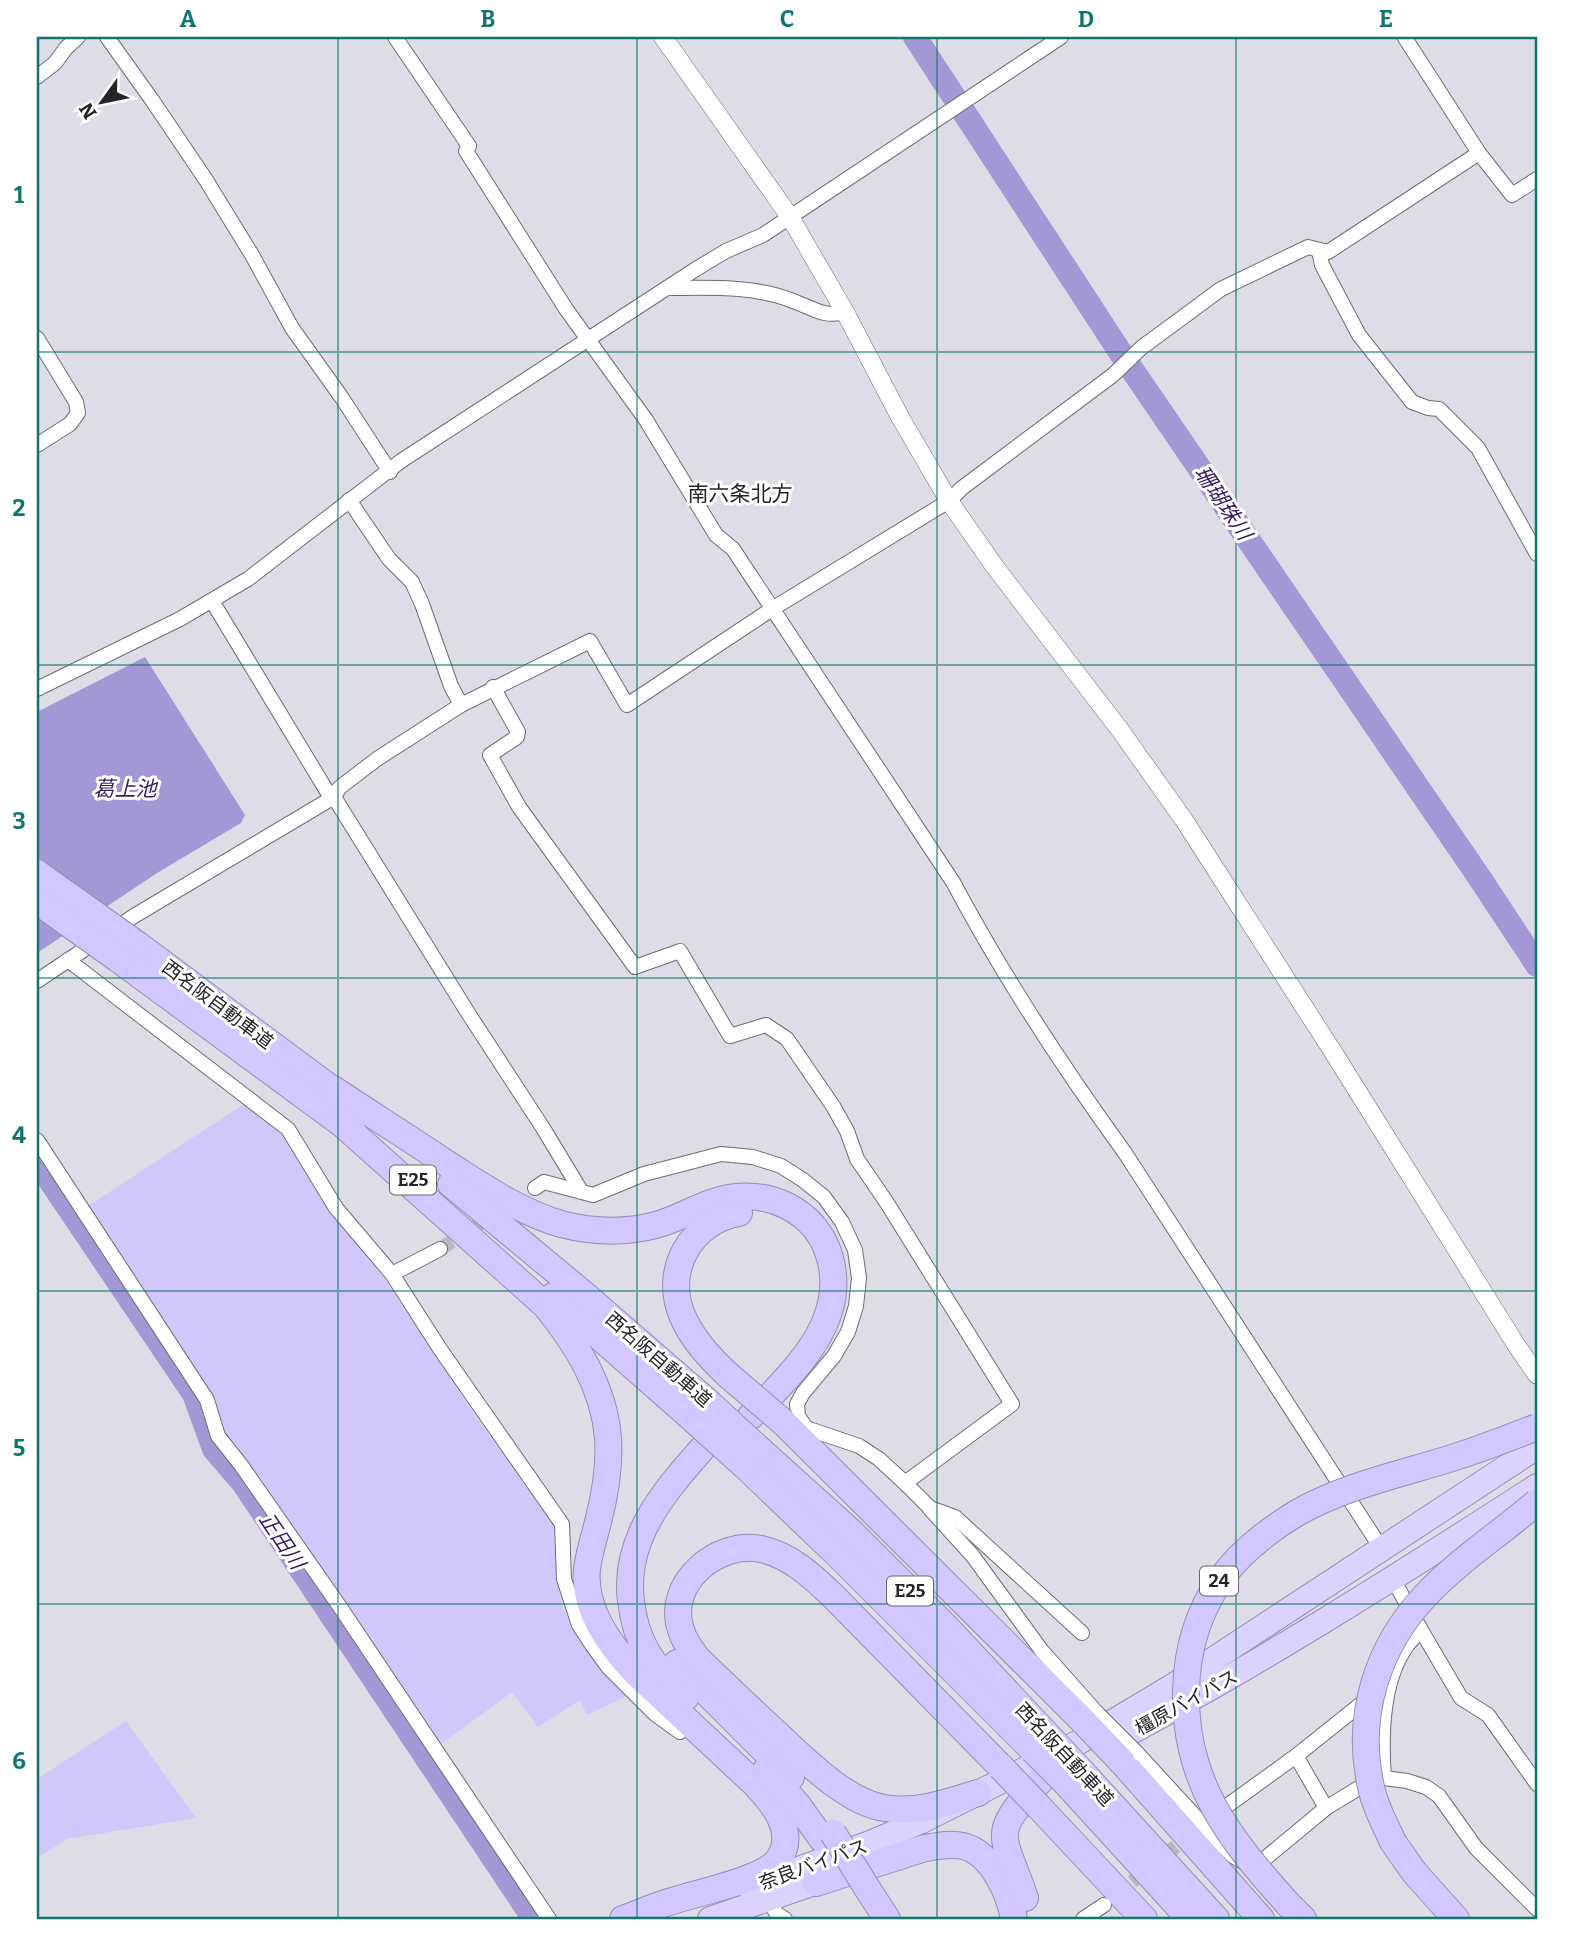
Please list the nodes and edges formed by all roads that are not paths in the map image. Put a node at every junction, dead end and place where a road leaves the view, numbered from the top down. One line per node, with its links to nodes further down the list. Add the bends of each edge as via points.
1 (78, 37): 7 (street)
2 (107, 37): 17 (street, via 206,180 292,328)
3 (395, 37): 15 (street, via 469,146 466,151)
4 (663, 37): 10 (street)
5 (1060, 37): 10 (street)
6 (1406, 37): 8 (street)
7 (37, 77)
8 (1479, 153): 9 (street, via 1512,195); 11 (street, via 1328,252)
9 (1537, 179)
10 (790, 217): 12 (street); 13 (street)
11 (1319, 251): 19 (street, via 1308,247 1221,289); 20 (street, via 1359,335 1412,402 1439,409 1478,448)
12 (666, 288): 13 (street, via 766,293 831,316); 15 (street)
13 (845, 312): 19 (street)
14 (37, 338): 16 (street, via 76,402 78,413)
15 (587, 341): 17 (street); 22 (street, via 646,420 716,535 733,549)
16 (37, 445)
17 (390, 472): 18 (street)
18 (349, 500): 21 (street); 25 (street, via 388,559 412,582)
19 (949, 501): 22 (street); 39 (street, via 1184,820)
20 (1537, 554)
21 (212, 601): 24 (street); 26 (street)
22 (772, 609): 23 (street, via 627,705 590,641); 48 (street, via 953,882 1079,1089)
23 (493, 687): 25 (street); 44 (street, via 518,733 490,755 519,807 635,968 680,951 730,1036 766,1025 787,1039 833,1106 857,1159 1012,1404)
24 (37, 689)
25 (461, 705): 26 (street, via 377,758)
26 (334, 797): 30 (street); 36 (street)
27 (37, 873): 29 (highway, 西名阪自動車道 / E25, bridge)
28 (37, 901): 29 (highway, 西名阪自動車道 / E25, bridge)
29 (128, 952): 32 (highway, 西名阪自動車道 / E25); 33 (highway, 西名阪自動車道 / E25)
30 (68, 960): 31 (street); 38 (street, via 288,1129 336,1208)
31 (37, 981)
32 (333, 1089): 40 (highway, 西名阪自動車道 / E25, via 482,1209); 53 (highway, bridge, via 491,1192 562,1224 603,1230 641,1228 736,1196 770,1198 801,1213 822,1239 834,1288 825,1324 804,1358 746,1411 791,1350 817,1298 817,1269 803,1239 790,1227 759,1213 743,1212 712,1221 690,1243 677,1273 681,1313 690,1331 714,1362 729,1375 783,1422)
33 (340, 1122): 40 (highway, 西名阪自動車道 / E25); 54 (highway, via 519,1280 545,1305 580,1352 599,1397 608,1436 606,1490 587,1572 594,1614 617,1653 635,1672)
34 (37, 1140): 71 (street, via 207,1400 218,1436 340,1607)
35 (535, 1188): 36 (street, via 544,1182)
36 (580, 1191): 44 (street, via 593,1195 643,1174 721,1154 781,1166 824,1197 855,1250 856,1306 834,1356 797,1404 799,1416 806,1428 859,1446)
37 (440, 1249): 38 (street)
38 (392, 1274): 55 (street, via 562,1524 564,1579 579,1625 608,1667)
39 (1537, 1375)
40 (701, 1411): 60 (highway, 西名阪自動車道 / E25, bridge, via 752,1458 852,1534 938,1619 1042,1745)
41 (1537, 1427): 70 (highway, 24, bridge, via 1299,1512 1245,1552 1206,1603 1187,1669 1186,1709 1199,1774 1234,1838)
42 (1537, 1447): 48 (highway, 橿原バイパス)
43 (706, 1455): 54 (highway, via 663,1520 649,1555 644,1590 653,1626 665,1648)
44 (905, 1483): 47 (street)
45 (1537, 1486): 49 (highway, 橿原バイパス)
46 (1537, 1502): 85 (highway, bridge, via 1452,1570 1406,1618 1378,1670 1370,1701 1366,1759 1379,1814 1414,1872)
47 (929, 1508): 51 (street, via 955,1517); 53 (street, via 972,1555)
48 (1381, 1548): 62 (highway, 橿原バイパス, via 1123,1717)
49 (1393, 1579): 50 (street); 60 (highway, 橿原バイパス)
50 (1421, 1630): 52 (street, via 1405,1648); 61 (street, via 1461,1698 1489,1716)
51 (1082, 1633)
52 (1391, 1679): 56 (street); 59 (street, via 1382,1749)
53 (1091, 1718): 57 (highway, bridge)
54 (725, 1721): 58 (highway); 58 (highway); 58 (highway, via 764,1735); 58 (highway, via 737,1756); 81 (highway, bridge, via 680,1629 678,1611 690,1577 704,1563 740,1549 760,1549 783,1557 817,1581)
55 (680, 1732)
56 (1296, 1756): 63 (street); 64 (street)
57 (1129, 1757): 63 (street, via 1243,1862 1262,1861); 84 (highway)
58 (779, 1772): 62 (highway, via 845,1791 883,1808 932,1806); 66 (highway, via 797,1804 828,1836); 72 (highway, via 770,1799 782,1822 785,1843 779,1859 743,1880)
59 (1384, 1778): 63 (street); 69 (street, via 1426,1787 1439,1796 1476,1848)
60 (1063, 1779): 65 (highway, 橿原バイパス); 79 (highway, via 1016,1806 1006,1825 1005,1848); 82 (highway, 西名阪自動車道 / E25); 83 (highway, 西名阪自動車道 / E25)
61 (1537, 1784)
62 (978, 1793): 73 (highway, 奈良バイパス, via 816,1864)
63 (1326, 1808)
64 (1209, 1819)
65 (816, 1884): 67 (highway, 奈良バイパス); 78 (highway, via 925,1848 963,1846 981,1856 998,1878)
66 (861, 1890): 76 (highway); 77 (highway)
67 (768, 1900): 74 (highway, 奈良バイパス); 75 (street)
68 (1104, 1905): 80 (street)
69 (1537, 1909)
70 (1296, 1912)
71 (549, 1919)
72 (623, 1919)
73 (641, 1919)
74 (710, 1919)
75 (785, 1919)
76 (872, 1919)
77 (887, 1919)
78 (1014, 1919)
79 (1031, 1919)
80 (1083, 1919)
81 (1144, 1919)
82 (1190, 1919)
83 (1216, 1919)
84 (1261, 1919)
85 (1456, 1919)

